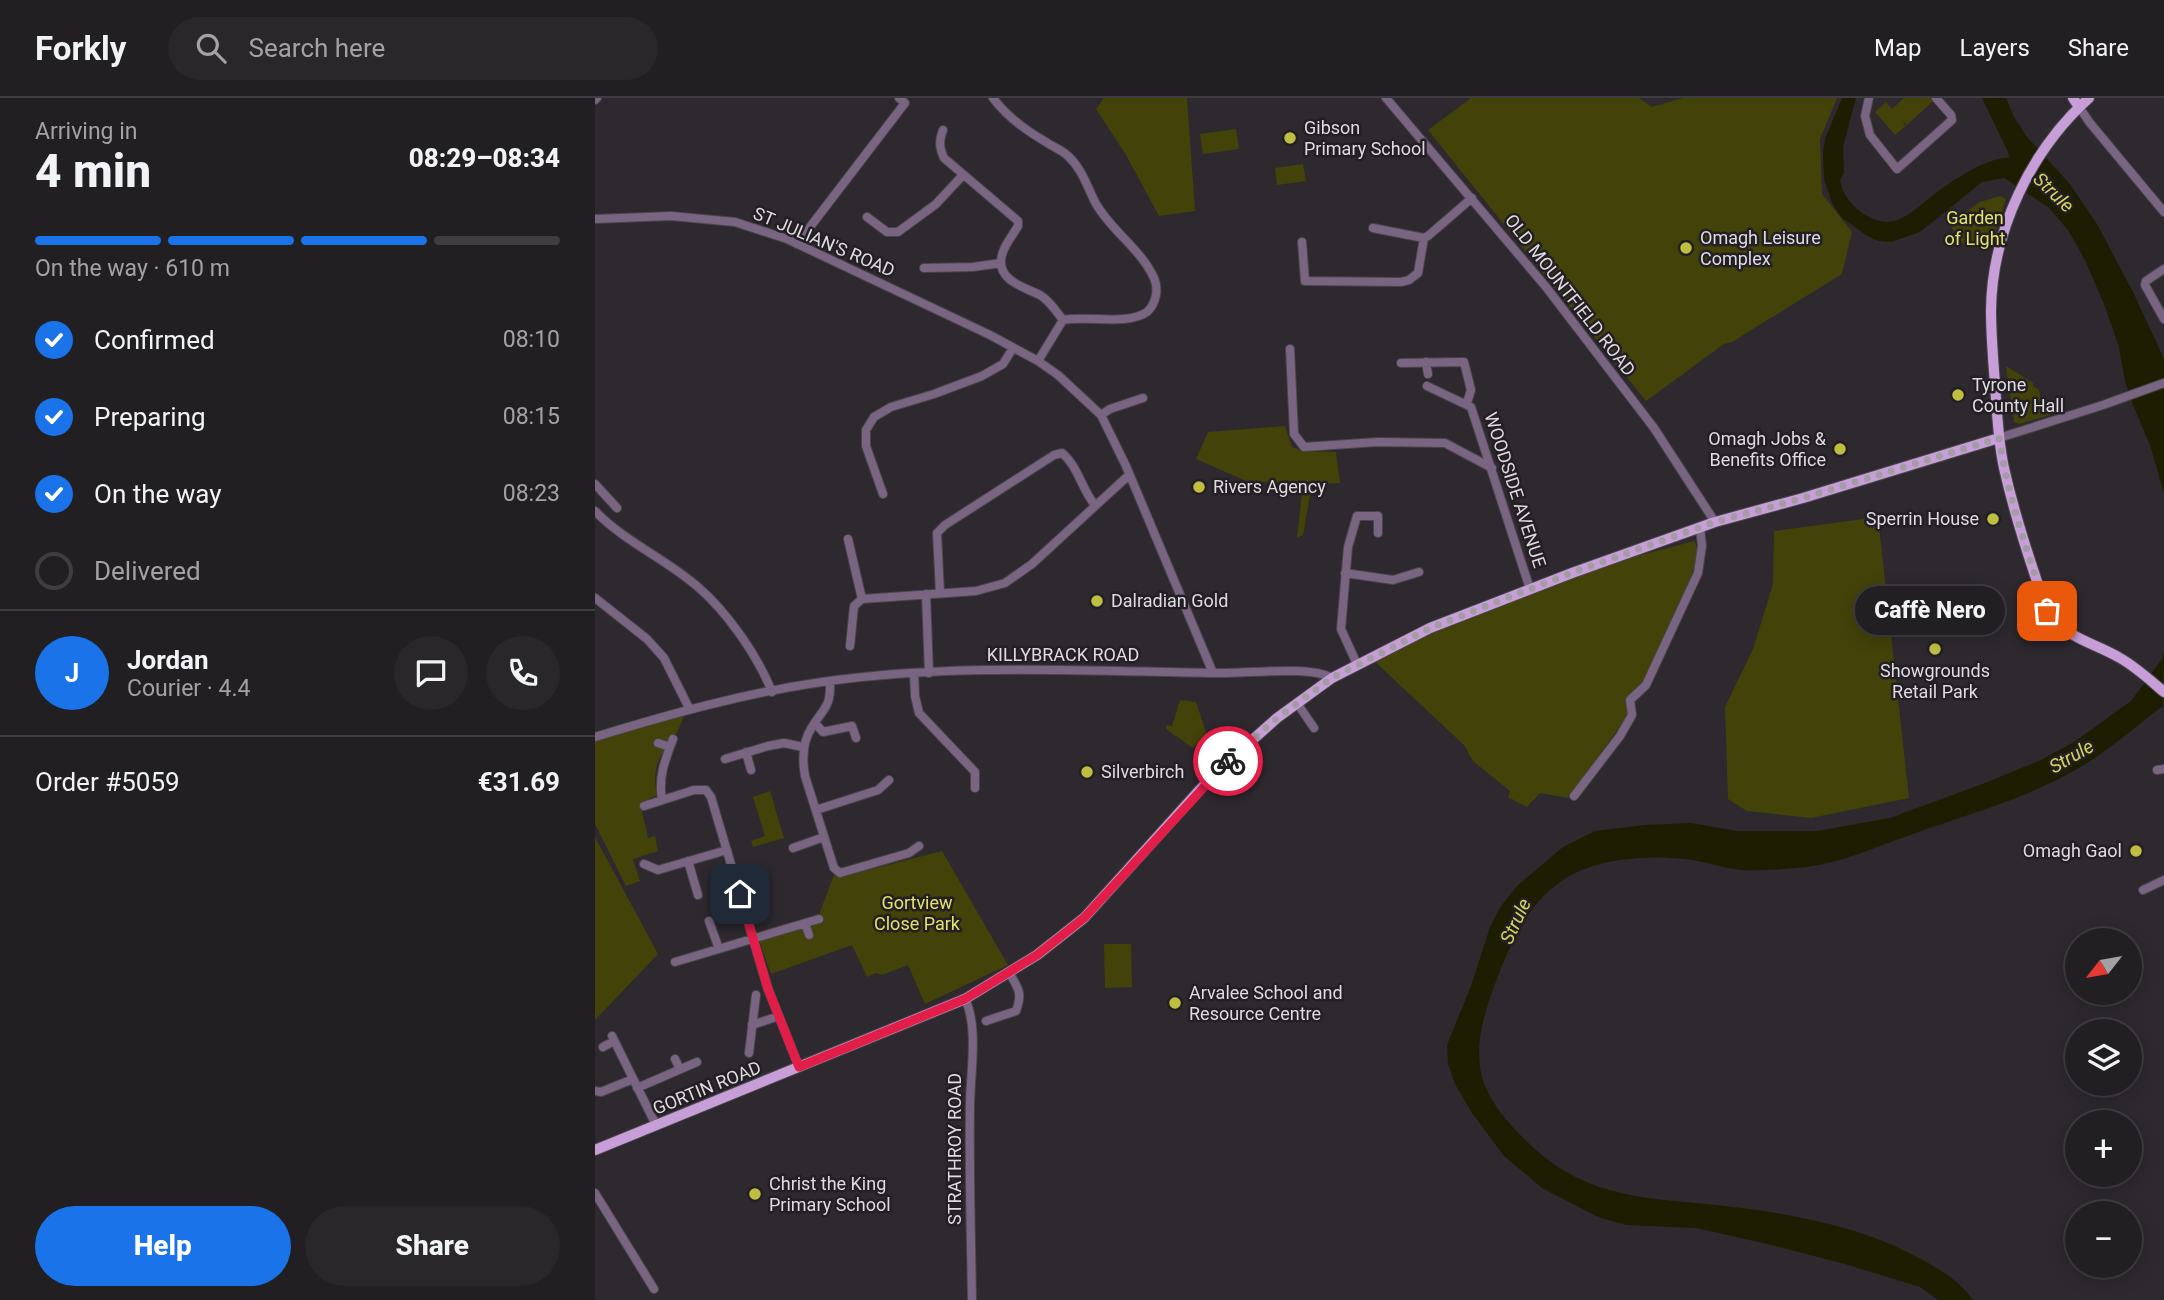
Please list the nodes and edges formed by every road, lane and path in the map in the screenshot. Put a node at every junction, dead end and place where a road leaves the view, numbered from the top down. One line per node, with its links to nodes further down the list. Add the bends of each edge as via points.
1 (993, 98): 22 (street, via 1021,127 1068,156 1086,179 1096,204 1156,280 1155,300 1144,314)
2 (1386, 98): 10 (street, OLD MOUNTFIELD ROAD)
3 (1869, 98): 4 (street, via 1865,116 1870,135 1897,169 1951,120)
4 (1936, 98)
5 (2089, 98): 7 (main road)
6 (902, 101): 17 (street)
7 (2076, 102): 11 (street); 34 (main road, via 2019,194 2001,242 1991,307)
8 (943, 130): 9 (street, via 940,150)
9 (963, 175): 12 (street, via 936,204 898,232 887,232); 18 (street, via 1017,221)
10 (1472, 198): 15 (street); 42 (street, OLD MOUNTFIELD ROAD, via 1654,428)
11 (2164, 212)
12 (867, 217)
13 (595, 219): 17 (street, ST JULIAN'S ROAD, via 671,216 735,222)
14 (1373, 228): 15 (street)
15 (1424, 238): 16 (street, via 1418,272 1401,282 1305,281)
16 (1302, 242)
17 (797, 244): 23 (street, ST JULIAN'S ROAD)
18 (1001, 263): 19 (street); 22 (street, via 1010,280 1042,296)
19 (924, 268)
20 (2164, 269): 21 (street, via 2145,285)
21 (2164, 319)
22 (1063, 320): 25 (street)
23 (1013, 348): 25 (street, ST JULIAN'S ROAD); 38 (street, via 1003,364 982,376 874,417 866,430 866,446)
24 (1290, 349): 35 (street, via 1294,434 1304,447 1445,443)
25 (1038, 361): 33 (street, ST JULIAN'S ROAD)
26 (1426, 362): 27 (street); 28 (street); 32 (street, via 1464,362 1471,390)
27 (1401, 363)
28 (1428, 374)
29 (2164, 383): 34 (street)
30 (1427, 386): 32 (street, WOODSIDE AVENUE)
31 (1143, 398): 33 (street)
32 (1467, 403): 35 (street, WOODSIDE AVENUE)
33 (1101, 415): 36 (street)
34 (1999, 438): 42 (main road, GORTIN ROAD); 61 (main road, via 2012,498 2047,611 2063,630 2119,657)
35 (1492, 468): 48 (street, WOODSIDE AVENUE)
36 (1129, 475): 39 (street); 57 (street)
37 (595, 484): 40 (street)
38 (883, 494)
39 (1095, 505): 49 (street, via 1005,583 977,591); 49 (street, via 1069,459 1062,453 1054,455 937,533)
40 (617, 508)
41 (595, 511): 60 (street, via 699,587 730,621)
42 (1715, 522): 43 (main road, GORTIN ROAD)
43 (1700, 527): 48 (main road, GORTIN ROAD); 75 (street, via 1698,573 1646,685 1630,699 1632,715)
44 (1378, 533): 47 (street, via 1378,516 1357,516 1347,547)
45 (848, 539): 52 (street)
46 (1419, 572): 47 (street, via 1394,580)
47 (1346, 573): 54 (street, via 1341,629)
48 (1530, 589): 54 (main road, GORTIN ROAD, via 1430,628)
49 (940, 593): 50 (street)
50 (926, 594): 52 (street); 56 (street)
51 (595, 598): 63 (street, via 664,658)
52 (862, 599): 53 (street, via 854,606)
53 (850, 646)
54 (1357, 664): 58 (main road, GORTIN ROAD)
55 (914, 673): 56 (street, KILLYBRACK ROAD); 59 (street, KILLYBRACK ROAD); 74 (street, via 919,713 975,772)
56 (929, 673): 57 (street, KILLYBRACK ROAD, via 1027,669)
57 (1213, 673): 58 (street, KILLYBRACK ROAD, via 1304,672)
58 (1332, 678): 62 (main road, GORTIN ROAD)
59 (830, 681): 60 (street, KILLYBRACK ROAD); 64 (street, via 826,710)
60 (772, 692): 63 (street, KILLYBRACK ROAD)
61 (2164, 692)
62 (1297, 703): 65 (street); 95 (main road, GORTIN ROAD, via 1213,775 1084,918)
63 (689, 708): 66 (street, KILLYBRACK ROAD)
64 (814, 723): 67 (street, via 823,732 852,726); 69 (street)
65 (1314, 728)
66 (595, 737)
67 (856, 738)
68 (659, 743): 76 (street, via 671,743 661,772)
69 (803, 747): 70 (street, via 784,743); 78 (street, via 805,776)
70 (746, 752): 71 (street); 72 (street)
71 (725, 759)
72 (751, 770)
73 (890, 780): 78 (street, via 878,790)
74 (975, 788)
75 (1574, 796)
76 (662, 800): 77 (street); 82 (street, via 706,790)
77 (644, 806)
78 (816, 810): 79 (street)
79 (824, 837): 80 (street, via 840,873); 81 (street)
80 (919, 846)
81 (793, 848)
82 (727, 849): 83 (street); 92 (street)
83 (688, 861): 84 (street, via 658,870); 87 (street)
84 (644, 864)
85 (2164, 880): 86 (street)
86 (2143, 890)
87 (698, 894)
88 (819, 919): 90 (street)
89 (709, 921): 93 (street)
90 (805, 923): 91 (street); 92 (street)
91 (809, 935)
92 (754, 938): 93 (street); 98 (street)
93 (719, 949): 94 (street)
94 (675, 962)
95 (1009, 972): 97 (main road, GORTIN ROAD); 99 (street, via 1020,991 1016,1011)
96 (756, 995): 100 (street)
97 (965, 999): 105 (main road, GORTIN ROAD); 114 (street, STRATHROY ROAD, via 972,1040)
98 (779, 1016): 100 (street); 105 (street)
99 (986, 1021)
100 (752, 1024): 102 (street)
101 (603, 1047): 107 (street, via 613,1038)
102 (749, 1053)
103 (675, 1059): 106 (street)
104 (697, 1062): 106 (street)
105 (799, 1067): 110 (main road, GORTIN ROAD)
106 (680, 1069): 108 (street)
107 (633, 1079): 108 (street); 109 (street)
108 (637, 1088): 110 (street)
109 (595, 1091)
110 (656, 1125): 111 (main road, GORTIN ROAD)
111 (595, 1150)
112 (595, 1194): 113 (street)
113 (654, 1289)
114 (972, 1300)

